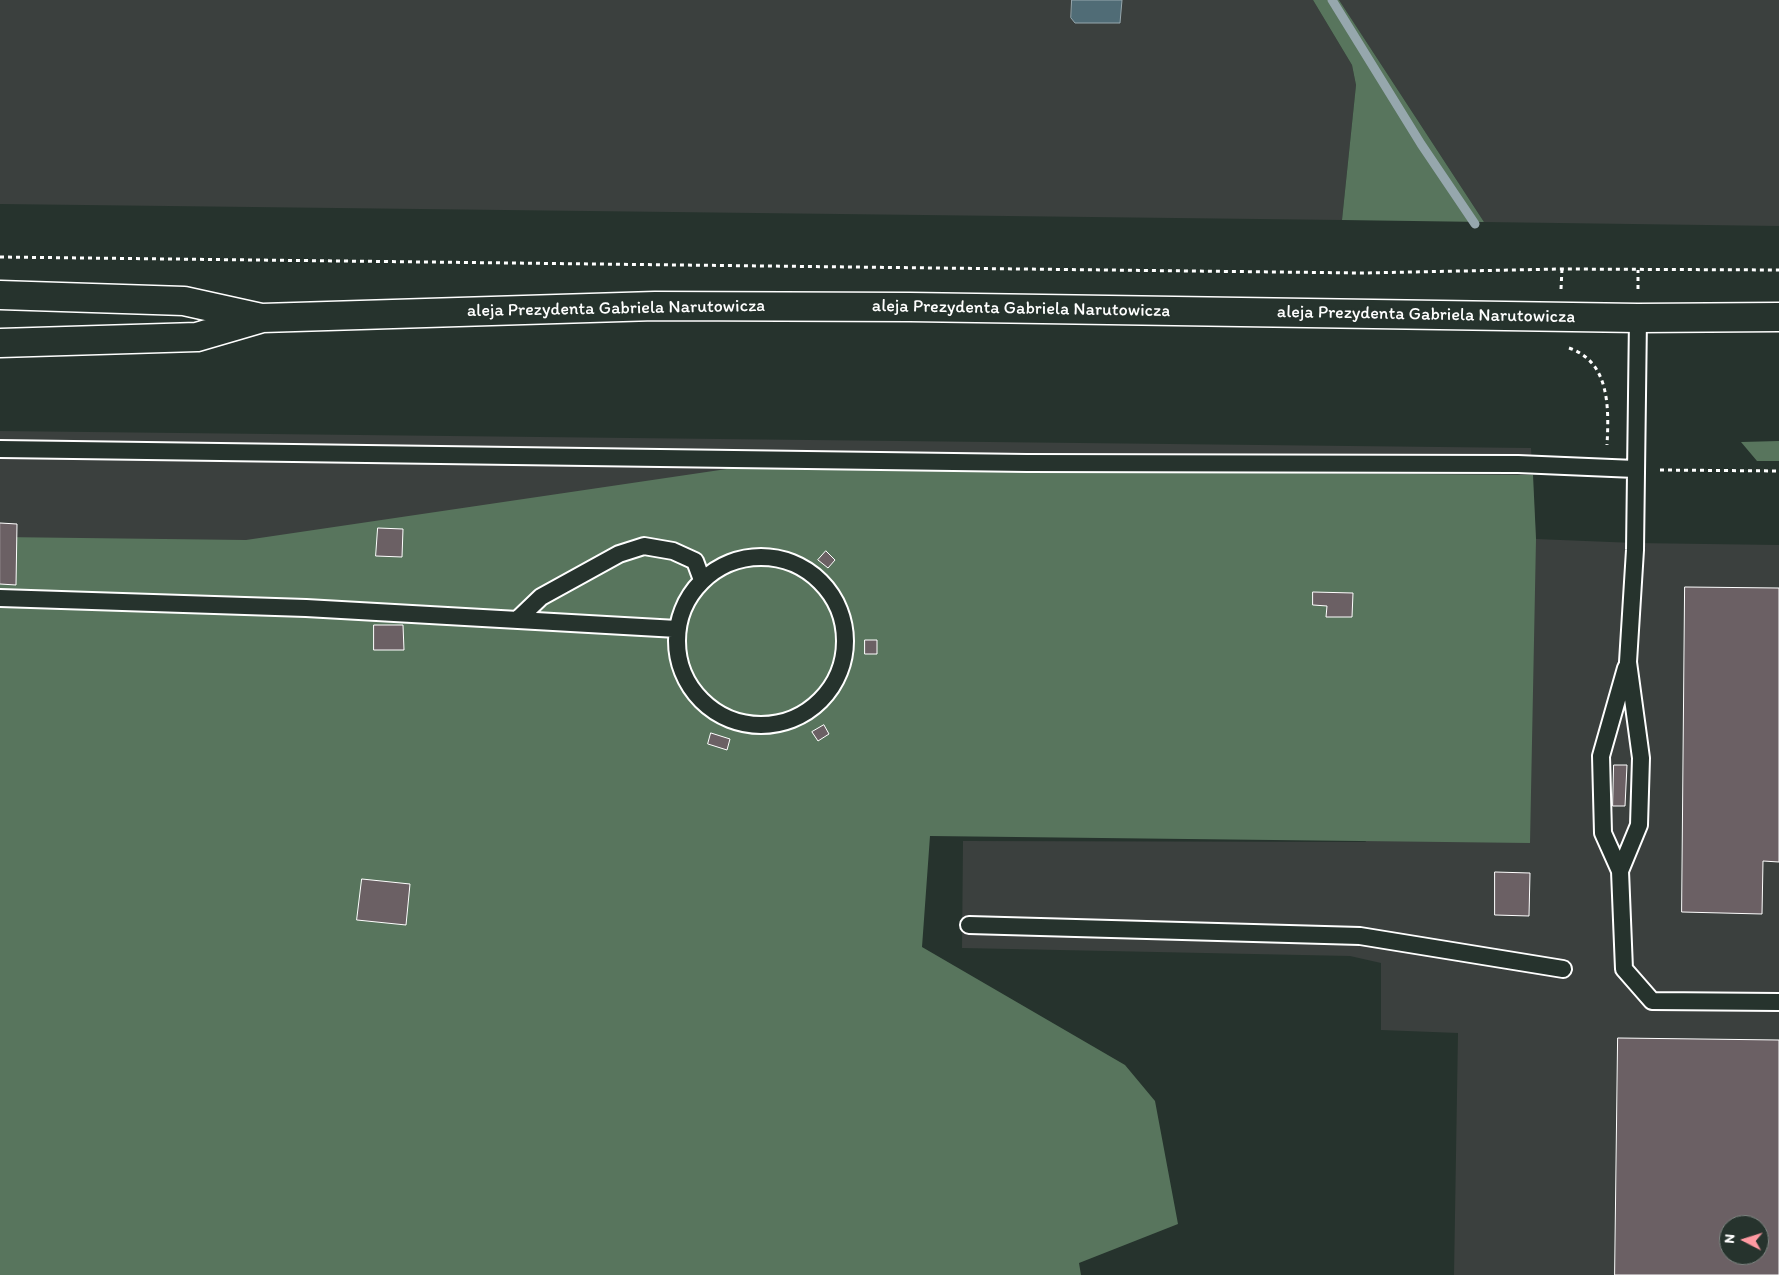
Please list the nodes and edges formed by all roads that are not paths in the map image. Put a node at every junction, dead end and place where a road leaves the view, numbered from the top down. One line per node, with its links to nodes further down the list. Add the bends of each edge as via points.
1 (0, 296): 3 (street, aleja Prezydenta Gabriela Narutowicza, via 184,301)
2 (1779, 317): 4 (street, aleja Prezydenta Gabriela Narutowicza)
3 (262, 318): 4 (street, aleja Prezydenta Gabriela Narutowicza, via 655,306); 5 (street, aleja Prezydenta Gabriela Narutowicza, via 197,337)
4 (1638, 318): 7 (lane)
5 (0, 343)
6 (0, 448): 7 (lane, via 1026,463 1518,464)
7 (1636, 469): 12 (lane)
8 (702, 580): 10 (lane, via 695,561 673,551 644,546 619,554 541,597); 11 (lane, via 686,602); 11 (lane, via 725,564 752,557 780,559 805,569 826,588 840,612 845,639 841,666 828,691 808,710 783,722 756,725 729,719 705,704 688,683 678,656)
9 (0, 598): 10 (lane, via 306,608)
10 (517, 620): 11 (lane)
11 (677, 629)
12 (1628, 662): 13 (lane, via 1641,758 1639,825); 13 (lane, via 1602,756 1603,833)
13 (1620, 871): 16 (lane, via 1624,969 1652,1001)
14 (969, 925): 15 (lane, via 1360,936)
15 (1563, 969)
16 (1779, 1002)

